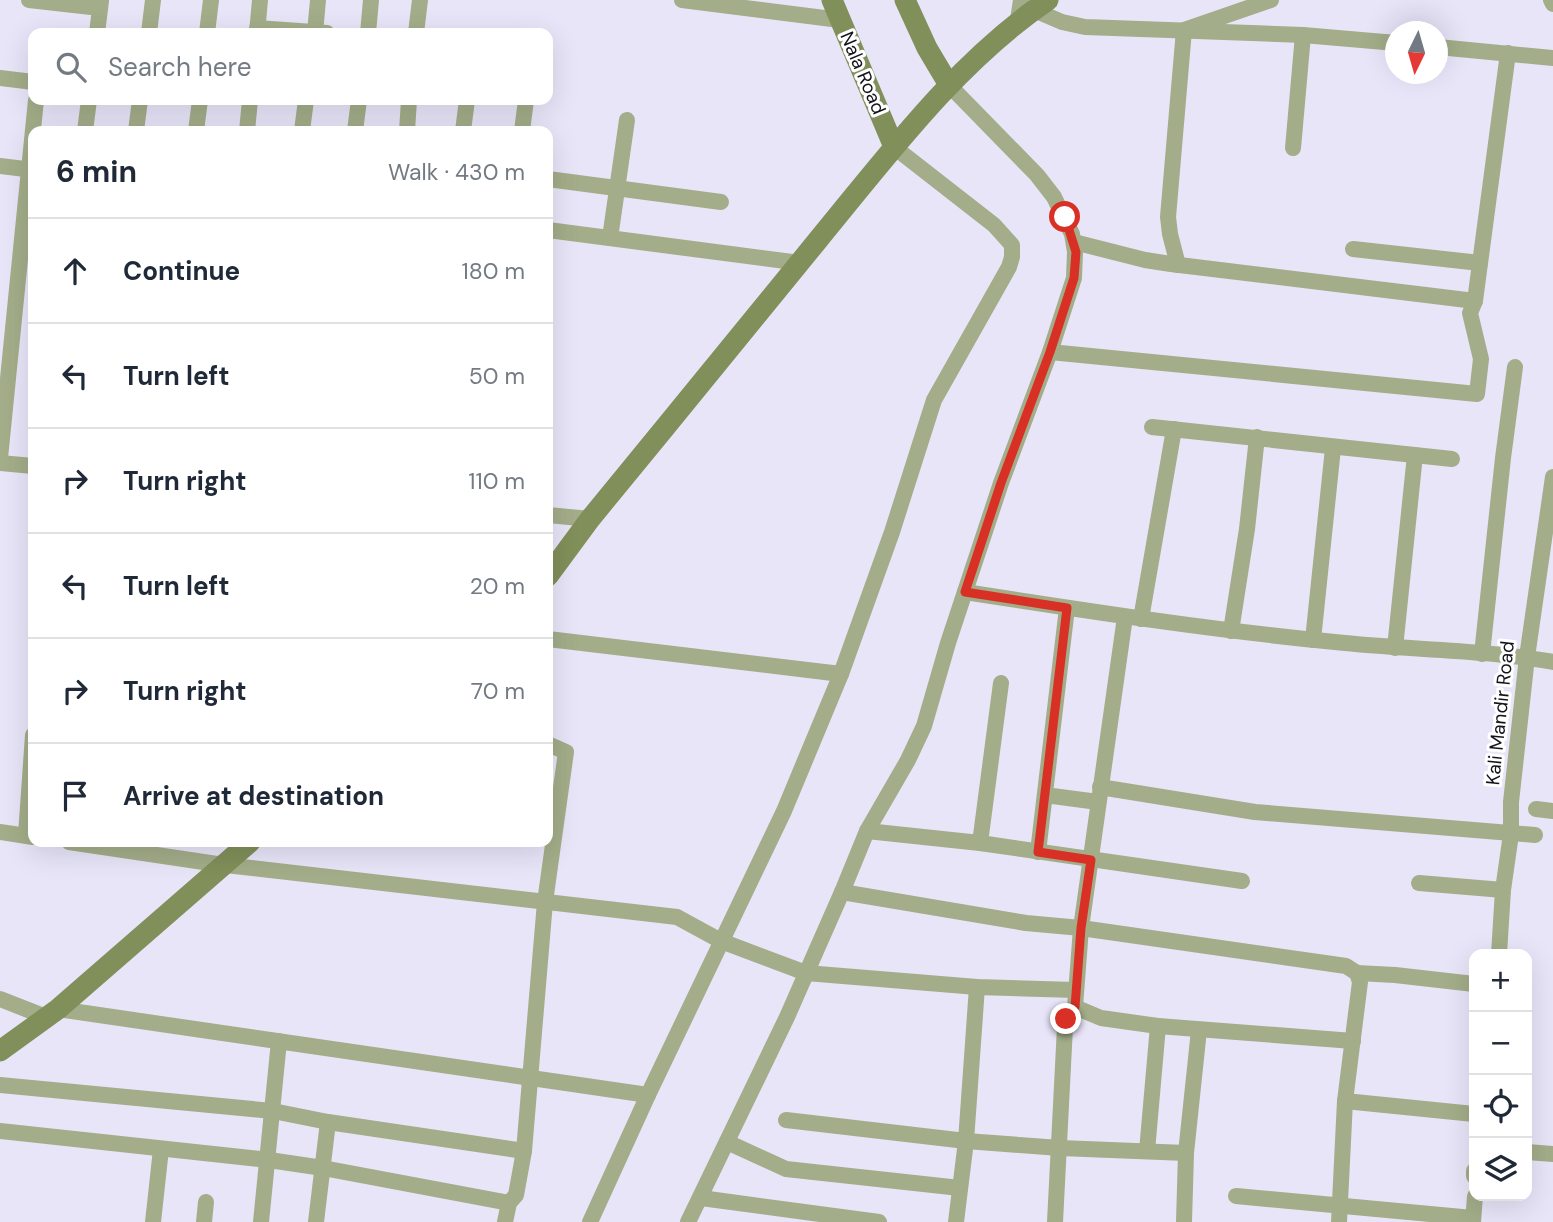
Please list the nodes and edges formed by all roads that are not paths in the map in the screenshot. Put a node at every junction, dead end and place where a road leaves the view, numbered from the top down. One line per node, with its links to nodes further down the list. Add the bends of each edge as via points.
1 (29, 0): 12 (street)
2 (153, 0): 16 (street)
3 (211, 0): 17 (street)
4 (260, 0): 18 (street)
5 (318, 0): 19 (street)
6 (371, 0): 20 (street)
7 (420, 0): 21 (street)
8 (682, 0): 14 (street)
9 (832, 0): 14 (street, Nala Road)
10 (905, 0): 30 (street)
11 (1271, 0): 22 (street)
12 (101, 4): 15 (street)
13 (1030, 7): 22 (street, via 1085,27); 30 (street)
14 (840, 20): 52 (street, Nala Road)
15 (98, 28)
16 (150, 28)
17 (208, 28)
18 (257, 28)
19 (319, 28)
20 (368, 28)
21 (417, 28)
22 (1184, 30): 23 (street); 66 (street, via 1168,217)
23 (1303, 35): 24 (street); 53 (street)
24 (1385, 42)
25 (1448, 48): 26 (street)
26 (1508, 53): 27 (street); 65 (street)
27 (1553, 58)
28 (0, 78): 29 (street)
29 (28, 81)
30 (946, 89): 52 (street); 62 (street, via 1037,175 1065,217)
31 (36, 105): 42 (street)
32 (88, 105): 43 (street)
33 (139, 105): 44 (street)
34 (199, 105): 45 (street)
35 (250, 105): 46 (street)
36 (305, 105): 47 (street)
37 (358, 105): 48 (street)
38 (409, 105): 49 (street)
39 (466, 105): 50 (street)
40 (525, 105): 51 (street)
41 (627, 120): 57 (street)
42 (34, 126)
43 (86, 126)
44 (137, 126)
45 (197, 126)
46 (247, 126)
47 (303, 126)
48 (356, 126)
49 (407, 126)
50 (464, 126)
51 (523, 126)
52 (899, 141): 64 (street); 92 (street, via 994,225 1012,245 1012,257 934,400)
53 (1293, 148)
54 (0, 166): 55 (street)
55 (28, 169)
56 (553, 180): 57 (street)
57 (617, 188): 59 (street); 61 (street)
58 (28, 197): 76 (street)
59 (721, 202)
60 (553, 231): 61 (street)
61 (610, 238): 64 (street)
62 (1074, 242): 66 (street); 68 (street, via 1074,278)
63 (1353, 250): 65 (street)
64 (800, 263): 80 (street)
65 (1480, 263): 67 (street)
66 (1178, 265): 67 (street)
67 (1475, 301): 68 (street, via 1470,313 1481,359 1477,394)
68 (1050, 352): 82 (street)
69 (1515, 367): 89 (street)
70 (1152, 427): 71 (street)
71 (1174, 429): 72 (street); 84 (street)
72 (1257, 436): 73 (street); 85 (street)
73 (1333, 448): 74 (street); 87 (street)
74 (1415, 455): 75 (street); 88 (street)
75 (1452, 459)
76 (0, 460): 77 (street)
77 (28, 465)
78 (1553, 477): 90 (street, Kali Mandir Road)
79 (553, 515): 80 (street)
80 (590, 519): 81 (street)
81 (553, 569)
82 (965, 592): 83 (street); 99 (street, via 924,726)
83 (1067, 608): 84 (street); 95 (street)
84 (1133, 618): 85 (street); 96 (street)
85 (1231, 631): 87 (street)
86 (553, 640): 92 (street)
87 (1313, 640): 88 (street)
88 (1395, 649): 89 (street)
89 (1482, 654): 90 (street)
90 (1527, 657): 91 (street); 101 (street, Kali Mandir Road)
91 (1553, 662)
92 (841, 674): 118 (street, via 784,811)
93 (1001, 683): 104 (street)
94 (553, 746): 105 (street, via 566,752)
95 (1045, 794): 96 (street); 109 (street)
96 (1099, 794): 101 (street); 110 (street)
97 (1536, 809): 98 (street)
98 (1553, 811)
99 (867, 831): 104 (street); 115 (street)
100 (0, 832): 103 (street)
101 (1511, 834): 102 (street); 114 (street, Kali Mandir Road)
102 (1535, 835)
103 (28, 836)
104 (980, 843): 109 (street)
105 (553, 845)
106 (102, 847): 111 (street)
107 (244, 847): 111 (street)
108 (553, 847): 116 (street)
109 (1038, 852): 110 (street)
110 (1091, 860): 112 (street); 117 (street)
111 (222, 865): 116 (street); 126 (street)
112 (1242, 881)
113 (1419, 883): 114 (street)
114 (1503, 890): 119 (street, Kali Mandir Road)
115 (842, 892): 117 (street); 120 (street)
116 (545, 902): 118 (street, via 677,917); 132 (street)
117 (1081, 928): 121 (street, via 1326,962); 125 (street)
118 (721, 940): 120 (street); 134 (street)
119 (1499, 949)
120 (806, 973): 123 (street); 142 (street)
121 (1357, 973): 122 (street); 130 (street, via 1360,982)
122 (1469, 983)
123 (976, 988): 125 (street); 141 (street)
124 (0, 999): 126 (street)
125 (1075, 999): 127 (street, via 1101,1018); 143 (street, via 1065,1027)
126 (52, 1013): 129 (street); 131 (street)
127 (1157, 1026): 128 (street); 146 (street)
128 (1199, 1030): 130 (street); 148 (street)
129 (279, 1041): 132 (street); 136 (street)
130 (1353, 1041): 135 (street)
131 (0, 1051)
132 (529, 1077): 134 (street); 145 (street)
133 (0, 1085): 136 (street)
134 (648, 1095): 165 (street)
135 (1345, 1101): 137 (street); 158 (street)
136 (273, 1111): 139 (street); 150 (street)
137 (1469, 1113)
138 (786, 1120): 141 (street)
139 (328, 1122): 145 (street); 151 (street)
140 (0, 1131): 144 (street)
141 (966, 1141): 143 (street); 152 (street)
142 (727, 1142): 152 (street, via 786,1170); 154 (street)
143 (1060, 1148): 146 (street); 169 (street)
144 (162, 1149): 150 (street); 160 (street)
145 (524, 1151): 157 (street, via 516,1195)
146 (1147, 1151): 148 (street)
147 (1532, 1152): 149 (street)
148 (1186, 1153): 170 (street)
149 (1553, 1154)
150 (269, 1160): 151 (street); 162 (street)
151 (323, 1168): 157 (street); 163 (street)
152 (960, 1188): 168 (street)
153 (1236, 1196): 158 (street)
154 (701, 1198): 166 (street); 167 (street)
155 (1475, 1201): 159 (street)
156 (206, 1202): 161 (street)
157 (509, 1203): 164 (street)
158 (1340, 1205): 159 (street); 171 (street)
159 (1473, 1220)
160 (153, 1222)
161 (204, 1222)
162 (261, 1222)
163 (316, 1222)
164 (505, 1222)
165 (590, 1222)
166 (688, 1222)
167 (879, 1222)
168 (956, 1222)
169 (1055, 1222)
170 (1184, 1222)
171 (1339, 1222)

